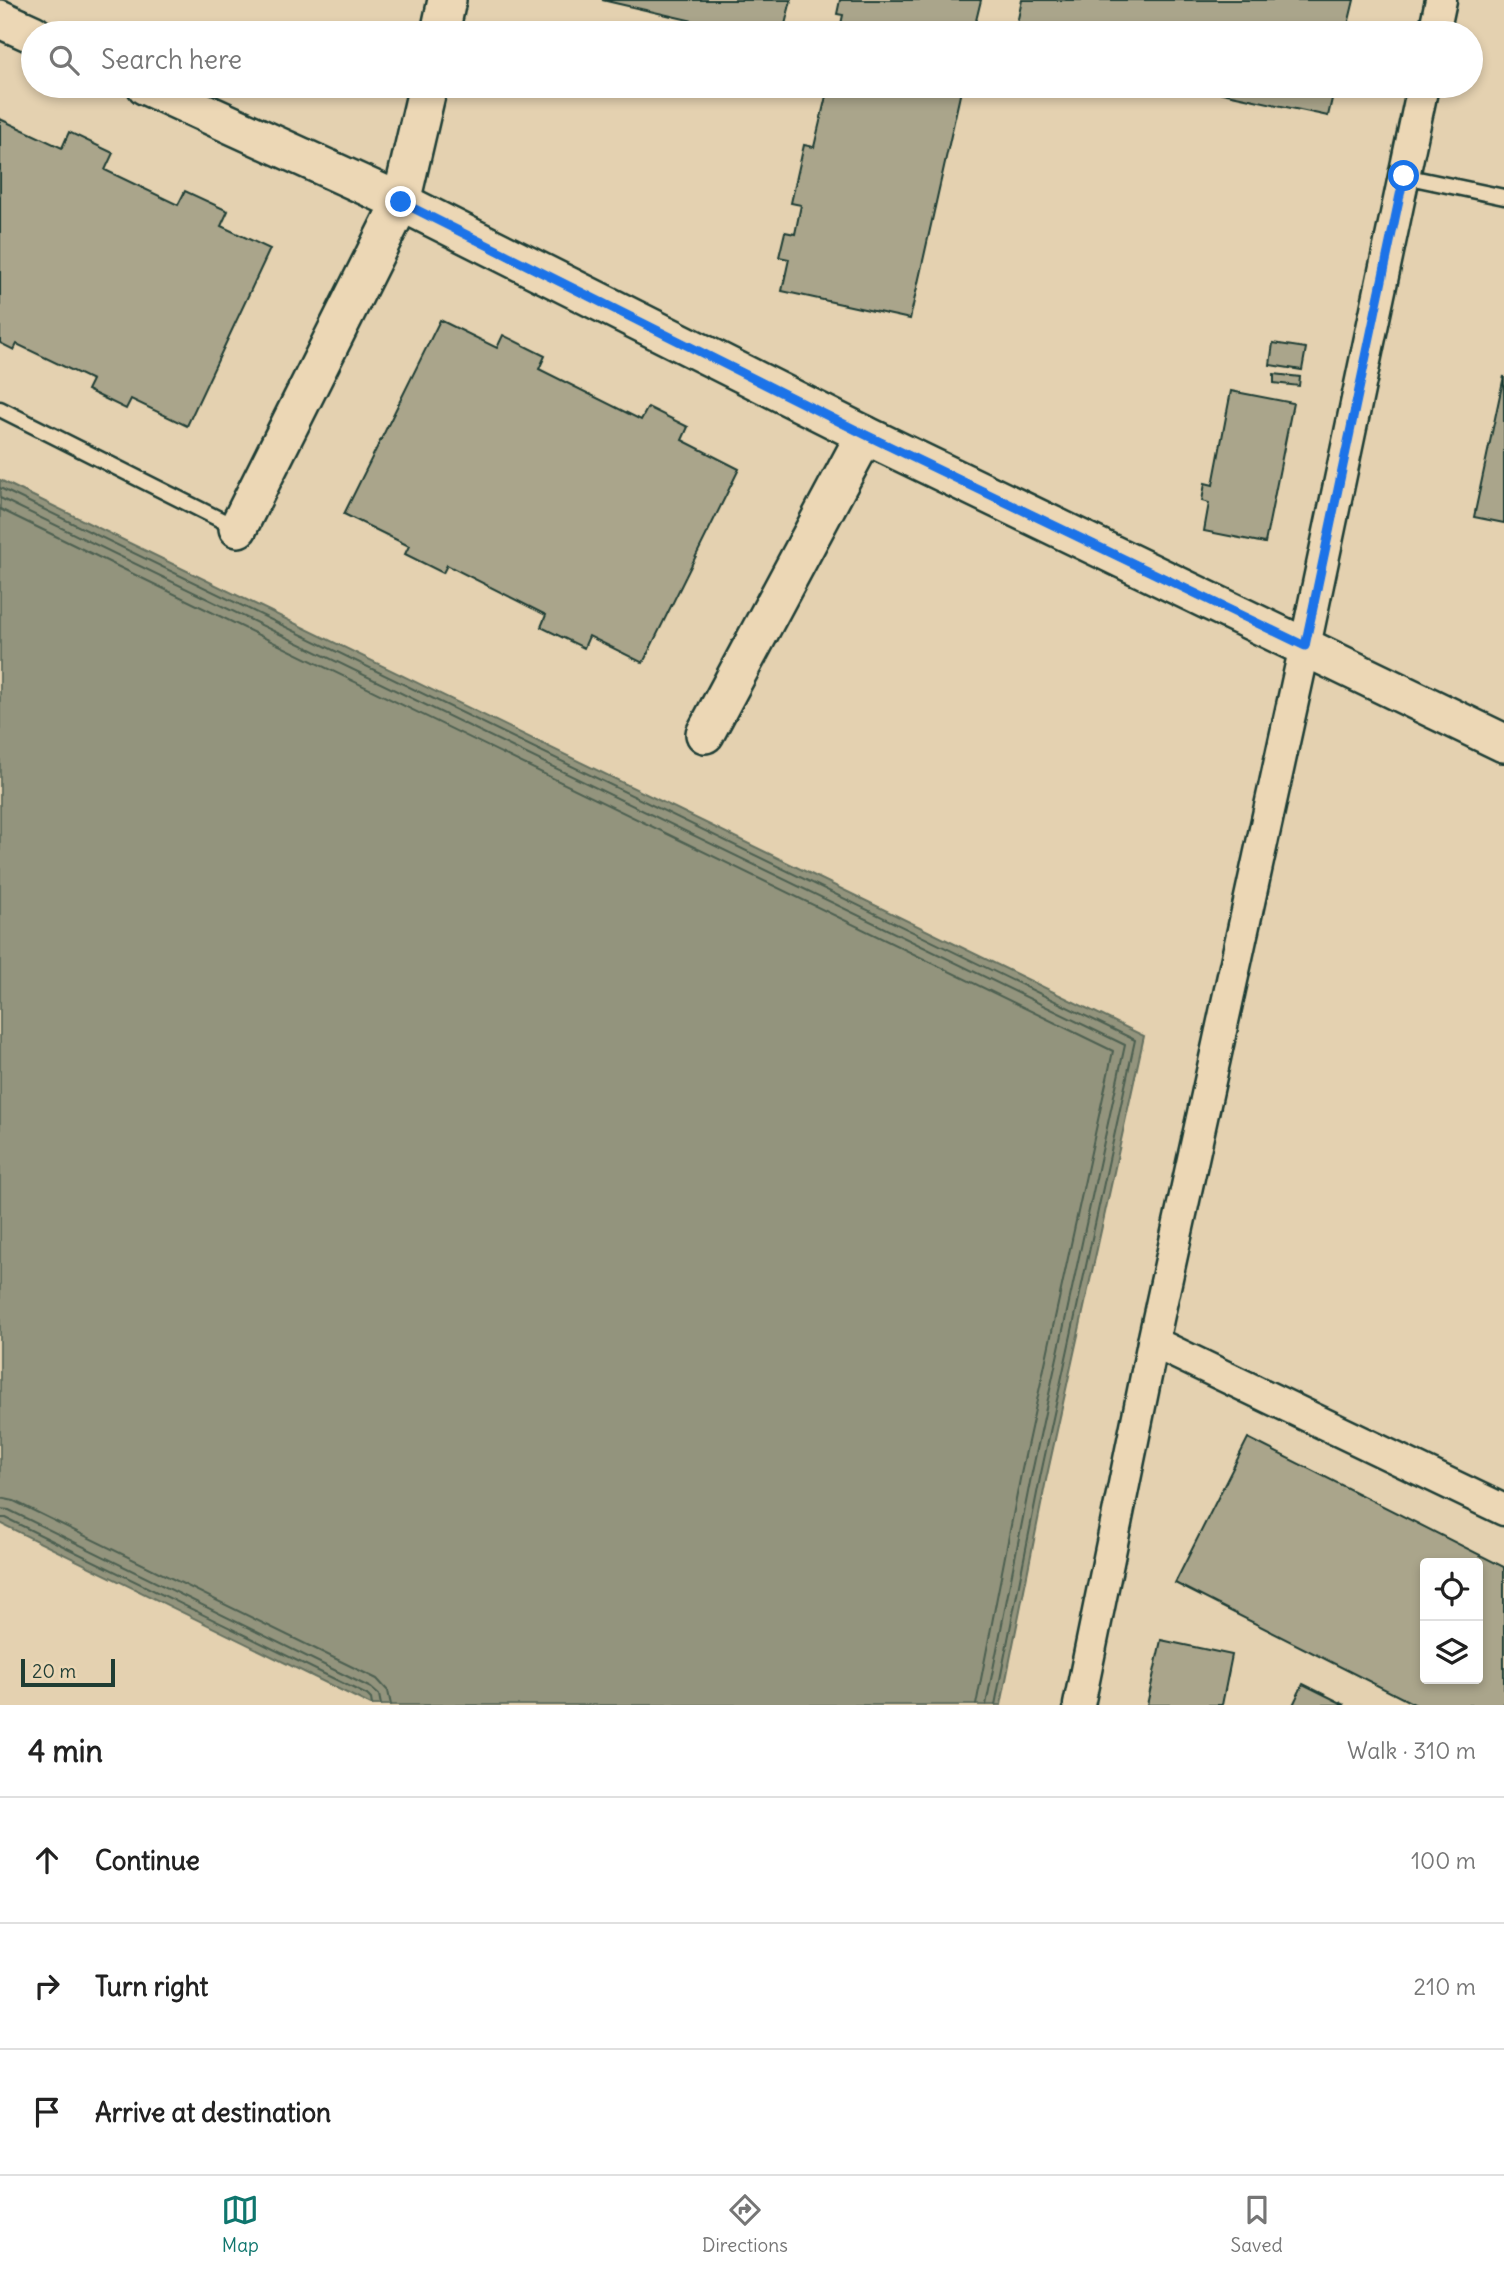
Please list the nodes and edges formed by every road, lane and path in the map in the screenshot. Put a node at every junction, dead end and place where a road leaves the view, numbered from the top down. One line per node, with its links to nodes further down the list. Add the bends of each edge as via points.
1 (447, 0): 4 (street)
2 (1441, 0): 5 (street)
3 (0, 19): 6 (street)
4 (443, 21)
5 (1437, 21)
6 (21, 29)
7 (172, 98): 12 (street)
8 (425, 98): 12 (street)
9 (1420, 98): 10 (street)
10 (1404, 176): 11 (lane); 16 (street)
11 (1504, 197)
12 (401, 202): 14 (street); 15 (street)
13 (0, 409): 15 (lane)
14 (866, 435): 16 (street); 17 (street)
15 (238, 528)
16 (1305, 646): 18 (street); 19 (street)
17 (705, 734)
18 (1504, 743)
19 (1153, 1342): 20 (street); 21 (street)
20 (1504, 1510)
21 (1079, 1705)

